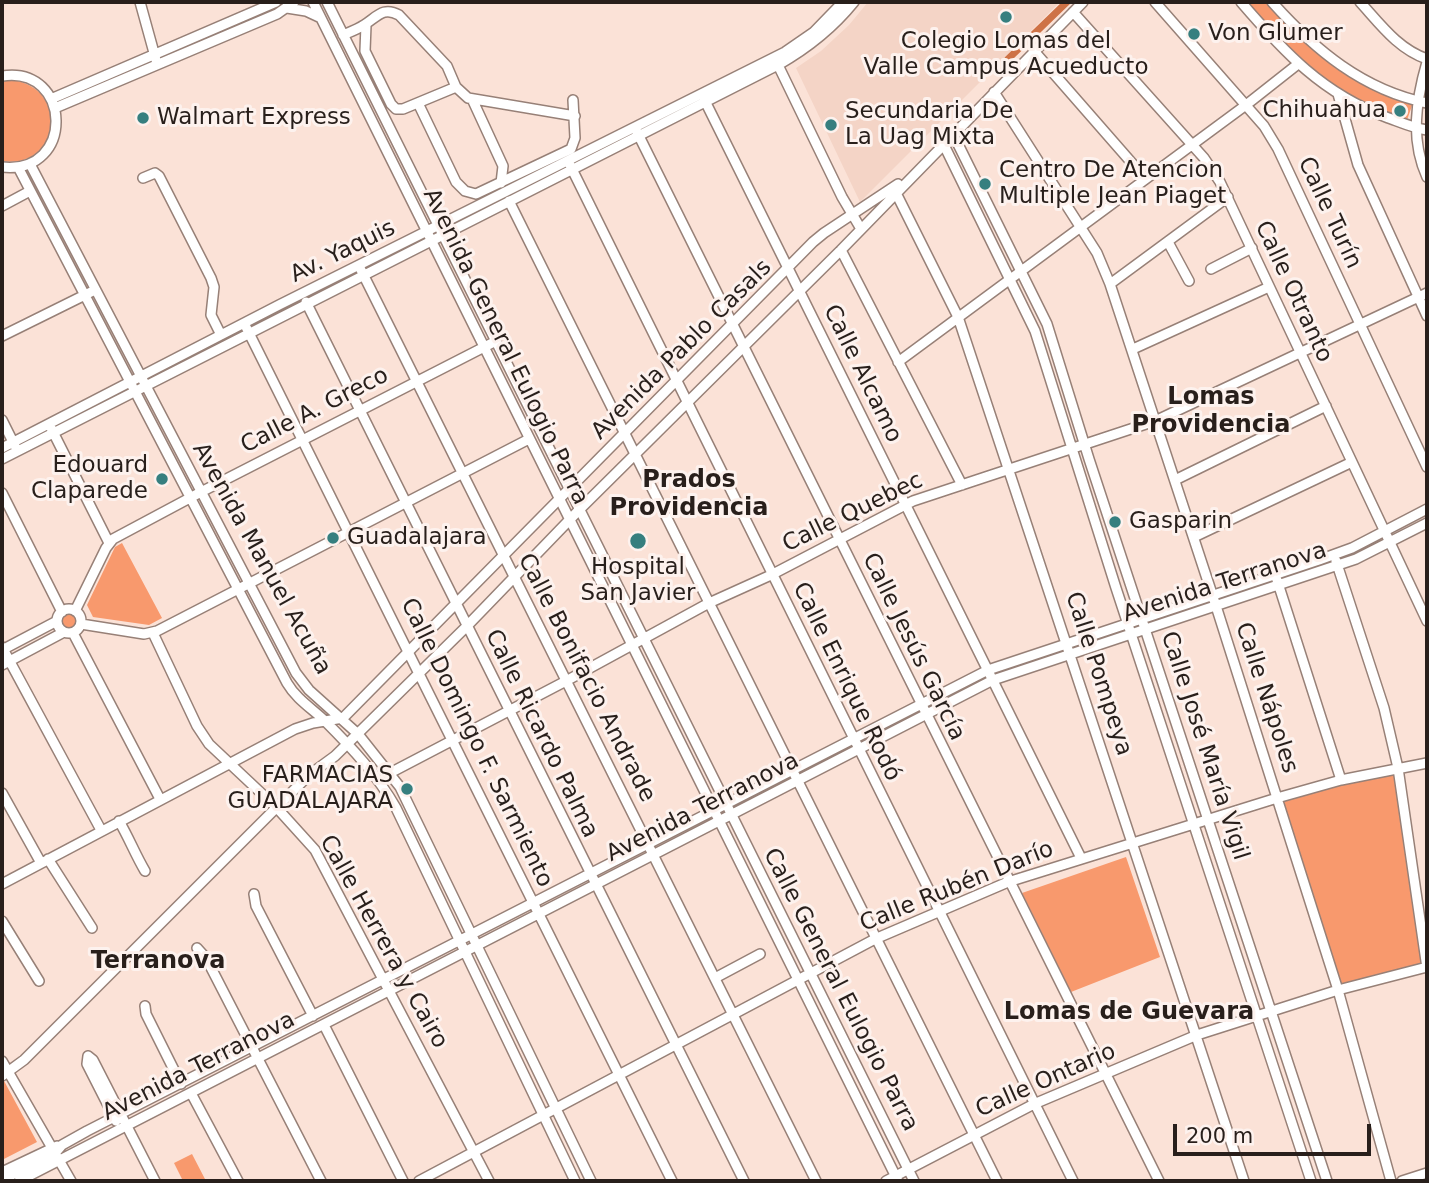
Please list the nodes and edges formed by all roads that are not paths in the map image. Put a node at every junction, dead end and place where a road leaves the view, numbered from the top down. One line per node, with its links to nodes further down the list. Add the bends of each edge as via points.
1 (140, 2): 18 (street)
2 (276, 2): 18 (street)
3 (313, 2): 14 (street, Avenida General Eulogio Parra)
4 (327, 2): 16 (street, Avenida General Eulogio Parra)
5 (843, 2): 20 (street)
6 (854, 2): 20 (street, via 820,37)
7 (1083, 2): 13 (street, Avenida Pablo Casals)
8 (1155, 2): 33 (street, Calle Turín)
9 (1241, 2): 21 (street)
10 (1272, 2): 30 (street, via 1311,42 1353,74 1375,87)
11 (1360, 2): 19 (street, via 1395,40)
12 (290, 5): 14 (street); 22 (street)
13 (1073, 12): 17 (street, Avenida Pablo Casals); 41 (street, Calle Otranto)
14 (321, 18): 36 (street, Avenida General Eulogio Parra)
15 (365, 26): 16 (street); 24 (street, via 379,13 400,15 447,66); 32 (street, via 365,51 391,104 400,109)
16 (344, 37): 34 (street, Avenida General Eulogio Parra)
17 (1034, 51): 25 (street, Avenida Pablo Casals); 50 (street)
18 (154, 55): 22 (street); 31 (street)
19 (1427, 60): 30 (street)
20 (775, 62): 27 (street); 57 (street)
21 (1298, 64): 26 (street); 33 (street)
22 (158, 65): 31 (street)
23 (2, 75): 31 (street, via 33,80)
24 (456, 87): 29 (street); 32 (street)
25 (994, 92): 39 (street, Avenida Pablo Casals); 58 (street, Calle Nápoles)
26 (1338, 94): 37 (street); 76 (street, via 1357,164)
27 (704, 98): 38 (street); 65 (street, Calle Alcamo)
28 (573, 100): 35 (street)
29 (473, 101): 35 (street); 43 (street)
30 (1422, 102): 37 (street)
31 (53, 103): 42 (street, via 57,124 53,140)
32 (418, 103): 51 (street, via 461,187 476,194)
33 (1246, 105): 41 (street); 80 (street, Calle Turín, via 1278,149)
34 (382, 112): 36 (street); 60 (street, Avenida General Eulogio Parra)
35 (575, 116): 47 (street, via 571,149)
36 (370, 118): 61 (street, Avenida General Eulogio Parra)
37 (1422, 129): 48 (street, via 1419,157)
38 (637, 132): 44 (street); 81 (street, Calle Jesús García)
39 (953, 134): 40 (street, Avenida Pablo Casals); 68 (street, Calle José María Vigil)
40 (943, 144): 52 (street, Avenida Pablo Casals); 69 (street, Calle José María Vigil)
41 (1191, 144): 50 (street); 54 (street, Calle Otranto)
42 (30, 164): 46 (street); 73 (street, Avenida Manuel Acuña)
43 (503, 166): 47 (street); 51 (street)
44 (570, 166): 55 (street); 60 (street); 93 (street, Calle Enrique Rodó)
45 (2, 167): 46 (street)
46 (18, 167): 53 (street, Avenida Manuel Acuña)
47 (521, 174): 51 (street)
48 (1427, 177)
49 (143, 178): 83 (street, via 159,176 211,278 211,315)
50 (1145, 178): 58 (street)
51 (501, 183)
52 (895, 190): 57 (street, Avenida Pablo Casals); 59 (street, Avenida Pablo Casals); 79 (street, Calle Pompeya)
53 (30, 191): 56 (street); 75 (street, Avenida Manuel Acuña)
54 (1228, 197): 62 (street); 63 (street, Calle Otranto)
55 (509, 201): 60 (street); 101 (street)
56 (2, 206)
57 (852, 214): 59 (street); 65 (street, Avenida Pablo Casals, via 824,233)
58 (1081, 226): 68 (street); 71 (street, Calle Nápoles)
59 (861, 229): 64 (street, Avenida Pablo Casals)
60 (441, 230): 61 (street); 85 (street, Avenida General Eulogio Parra)
61 (429, 236): 67 (street, Av. Yaquis); 67 (street, Av. Yaquis, via 396,258); 86 (street, Avenida General Eulogio Parra)
62 (1168, 242): 70 (street); 71 (street)
63 (1252, 248): 66 (street); 72 (street, Calle Otranto)
64 (841, 250): 74 (street, Avenida Pablo Casals); 90 (street)
65 (789, 269): 74 (street, Calle Alcamo); 81 (street, Avenida Pablo Casals)
66 (1211, 269)
67 (362, 270): 77 (street, Av. Yaquis); 82 (street, Av. Yaquis); 92 (street, Calle Bonifacio Andrade)
68 (1020, 271): 69 (street); 104 (street, Calle José María Vigil, via 1047,324)
69 (1010, 278): 79 (street); 106 (street, Calle José María Vigil, via 1035,331)
70 (1189, 281)
71 (1111, 284): 88 (street, Calle Nápoles)
72 (1269, 287): 88 (street); 89 (street, Calle Otranto)
73 (95, 290): 75 (street); 91 (street, Avenida Manuel Acuña)
74 (800, 291): 87 (street, Avenida Pablo Casals); 120 (street, Calle Alcamo)
75 (84, 295): 84 (street); 94 (street, Avenida Manuel Acuña)
76 (1423, 295): 78 (street); 80 (street, Calle Quebec)
77 (306, 302): 82 (street, Av. Yaquis); 97 (street, Calle Ricardo Palma)
78 (1427, 316)
79 (958, 317): 90 (street); 110 (street, Calle Pompeya)
80 (1359, 325): 89 (street, Calle Quebec); 109 (street, Calle Turín)
81 (732, 326): 87 (street, Calle Jesús García); 93 (street, Avenida Pablo Casals)
82 (247, 327): 83 (street, Av. Yaquis); 91 (street, Av. Yaquis); 102 (street, Calle Domingo F. Sarmiento)
83 (221, 335): 91 (street, Av. Yaquis)
84 (2, 336)
85 (496, 341): 86 (street, Calle A. Greco); 114 (street, Avenida General Eulogio Parra)
86 (483, 347): 92 (street, Calle A. Greco); 103 (street, Avenida General Eulogio Parra)
87 (743, 348): 95 (street, Avenida Pablo Casals); 128 (street, Calle Jesús García)
88 (1133, 349): 99 (street, Calle Nápoles)
89 (1300, 353): 96 (street, Calle Otranto); 99 (street, Calle Quebec)
90 (898, 362): 113 (street)
91 (142, 381): 94 (street, Av. Yaquis); 115 (street, Avenida Manuel Acuña)
92 (417, 381): 97 (street, Calle A. Greco); 111 (street, Calle Bonifacio Andrade)
93 (676, 383): 95 (street, Calle Enrique Rodó); 101 (street, Avenida Pablo Casals)
94 (131, 387): 100 (street, Av. Yaquis); 100 (street, Av. Yaquis, via 82,407); 117 (street, Avenida Manuel Acuña)
95 (686, 404): 107 (street, Avenida Pablo Casals); 134 (street, Calle Enrique Rodó)
96 (1326, 406): 108 (street, Calle Otranto); 112 (street)
97 (361, 410): 102 (street, Calle A. Greco); 119 (street, Calle Ricardo Palma)
98 (2, 420): 105 (street)
99 (1155, 421): 104 (street, Calle Quebec); 112 (street, Calle Nápoles)
100 (51, 428): 105 (street); 130 (street)
101 (625, 435): 107 (street); 114 (street, Avenida Pablo Casals)
102 (303, 439): 115 (street, Calle A. Greco); 125 (street, Calle Domingo F. Sarmiento)
103 (529, 439): 111 (street); 118 (street, Avenida General Eulogio Parra)
104 (1085, 444): 106 (street, Calle Quebec); 146 (street, Calle José María Vigil)
105 (7, 449)
106 (1072, 449): 110 (street, Calle Quebec); 149 (street, Calle José María Vigil)
107 (635, 454): 121 (street, Avenida Pablo Casals); 142 (street)
108 (1352, 462): 126 (street, Calle Otranto); 127 (street)
109 (1427, 467)
110 (1009, 470): 113 (street, Calle Quebec); 158 (street, Calle Pompeya)
111 (462, 473): 119 (street); 132 (street, Calle Bonifacio Andrade)
112 (1175, 480): 127 (street, Calle Nápoles)
113 (962, 485): 120 (street, Calle Quebec)
114 (570, 491): 118 (street, Avenida Pablo Casals); 121 (street, Avenida General Eulogio Parra)
115 (201, 492): 117 (street, Calle A. Greco); 137 (street, Avenida Manuel Acuña)
116 (2, 493): 145 (street)
117 (191, 497): 130 (street, Calle A. Greco); 139 (street, Avenida Manuel Acuña)
118 (560, 501): 123 (street, Avenida General Eulogio Parra); 132 (street, Avenida Pablo Casals)
119 (407, 502): 125 (street); 141 (street, Calle Ricardo Palma)
120 (906, 505): 128 (street, Calle Quebec); 163 (street, Calle Alcamo)
121 (580, 509): 123 (street, Avenida Pablo Casals); 156 (street, Avenida General Eulogio Parra)
122 (1427, 509): 126 (street, Avenida Terranova)
123 (569, 520): 136 (street, Avenida Pablo Casals); 157 (street, Avenida General Eulogio Parra)
124 (1427, 523): 129 (street, Avenida Terranova)
125 (349, 531): 137 (street); 160 (street, Calle Domingo F. Sarmiento)
126 (1385, 531): 129 (street, Calle Otranto); 131 (street, Avenida Terranova)
127 (1194, 537): 140 (street, Calle Nápoles)
128 (838, 540): 134 (street, Calle Quebec); 167 (street, Calle Jesús García)
129 (1390, 542): 133 (street, Avenida Terranova); 148 (street, Calle Otranto)
130 (109, 543): 144 (street)
131 (1335, 554): 133 (street); 135 (street, Avenida Terranova)
132 (504, 556): 136 (street, Calle Bonifacio Andrade); 141 (street, Avenida Pablo Casals)
133 (1338, 566): 138 (street, Avenida Terranova); 179 (street, via 1384,708)
134 (771, 575): 142 (street, Calle Quebec); 173 (street, Calle Enrique Rodó)
135 (1275, 575): 138 (street); 140 (street, Avenida Terranova)
136 (514, 576): 151 (street, Avenida Pablo Casals); 166 (street, Calle Bonifacio Andrade)
137 (250, 582): 139 (street); 170 (street, Avenida Manuel Acuña, via 302,682)
138 (1279, 585): 143 (street, Avenida Terranova); 182 (street)
139 (239, 588): 154 (street); 171 (street, Avenida Manuel Acuña, via 292,691)
140 (1213, 595): 143 (street, Calle Nápoles); 146 (street, Avenida Terranova)
141 (456, 603): 151 (street, Calle Ricardo Palma); 160 (street, Avenida Pablo Casals)
142 (709, 603): 156 (street, Calle Quebec); 180 (street)
143 (1216, 606): 152 (street, Avenida Terranova); 185 (street, Calle Nápoles)
144 (75, 611): 145 (street); 150 (street)
145 (62, 612): 147 (street)
146 (1142, 618): 149 (street, Avenida Terranova); 152 (street, Calle José María Vigil)
147 (57, 621): 153 (street); 159 (street)
148 (1427, 621)
149 (1128, 623): 155 (street, Calle José María Vigil); 158 (street, Avenida Terranova)
150 (81, 624): 153 (street); 154 (street)
151 (466, 626): 164 (street, Avenida Pablo Casals); 168 (street, Calle Ricardo Palma)
152 (1145, 629): 155 (street, Avenida Terranova); 191 (street, Calle José María Vigil)
153 (68, 633): 162 (street); 186 (street)
154 (153, 633): 177 (street, Calle Herrera y Cairo, via 202,735)
155 (1131, 634): 161 (street, Avenida Terranova); 194 (street, Calle José María Vigil)
156 (644, 638): 157 (street, Calle Quebec); 187 (street, Avenida General Eulogio Parra)
157 (631, 644): 166 (street, Calle Quebec); 189 (street, Avenida General Eulogio Parra)
158 (1067, 644): 161 (street, Calle Pompeya); 163 (street, Avenida Terranova)
159 (2, 649): 162 (street)
160 (409, 650): 164 (street, Calle Domingo F. Sarmiento); 170 (street, Avenida Pablo Casals)
161 (1070, 654): 165 (street, Avenida Terranova); 196 (street, Calle Pompeya)
162 (6, 663): 195 (street)
163 (988, 670): 165 (street, Calle Alcamo); 167 (street, Avenida Terranova)
164 (419, 672): 172 (street, Avenida Pablo Casals); 174 (street, Calle Domingo F. Sarmiento)
165 (993, 680): 169 (street, Avenida Terranova); 200 (street, Calle Alcamo)
166 (566, 681): 168 (street, Calle Quebec); 197 (street, Calle Bonifacio Andrade)
167 (920, 705): 169 (street, Calle Jesús García); 173 (street, Avenida Terranova)
168 (509, 711): 174 (street, Calle Quebec); 202 (street, Calle Ricardo Palma)
169 (925, 715): 176 (street, Avenida Terranova); 203 (street, Calle Jesús García)
170 (343, 718): 171 (street); 172 (street, Avenida Manuel Acuña)
171 (324, 720): 175 (street, Avenida Manuel Acuña); 177 (street, via 295,729)
172 (358, 734): 175 (street, Avenida Pablo Casals); 181 (street, Avenida Manuel Acuña)
173 (853, 739): 176 (street, Calle Enrique Rodó); 180 (street, Avenida Terranova)
174 (453, 740): 181 (street, Calle Quebec); 206 (street, Calle Domingo F. Sarmiento)
175 (347, 744): 188 (street, Avenida Pablo Casals); 213 (street, Avenida Manuel Acuña, via 389,796)
176 (858, 750): 183 (street, Avenida Terranova); 207 (street, Calle Enrique Rodó)
177 (229, 763): 186 (street); 188 (street, Calle Herrera y Cairo)
178 (1427, 763): 179 (street, Calle Rubén Darío)
179 (1398, 768): 182 (street, Calle Rubén Darío); 217 (street)
180 (792, 771): 183 (street); 187 (street, Avenida Terranova)
181 (390, 773): 211 (street, Avenida Manuel Acuña)
182 (1341, 780): 185 (street, Calle Rubén Darío)
183 (797, 781): 190 (street, Avenida Terranova); 212 (street)
184 (2, 793): 199 (street)
185 (1277, 798): 191 (street, Calle Rubén Darío); 224 (street, Calle Nápoles)
186 (160, 799): 192 (street)
187 (726, 804): 189 (street, Avenida Terranova); 190 (street, Avenida General Eulogio Parra)
188 (276, 808): 221 (street, Calle Herrera y Cairo, via 315,850); 237 (street, Avenida Pablo Casals)
189 (713, 811): 193 (street, Avenida General Eulogio Parra); 197 (street, Avenida Terranova)
190 (731, 815): 193 (street, Avenida Terranova); 219 (street, Calle General Eulogio Parra)
191 (1207, 818): 194 (street, Calle Rubén Darío); 226 (street, Calle José María Vigil)
192 (117, 822): 195 (street); 201 (street)
193 (718, 822): 198 (street, Avenida Terranova); 223 (street, Calle General Eulogio Parra)
194 (1193, 822): 196 (street, Calle Rubén Darío); 229 (street, Calle José María Vigil)
195 (102, 830): 199 (street)
196 (1133, 842): 200 (street, Calle Rubén Darío); 231 (street, Calle Pompeya)
197 (648, 844): 198 (street, Calle Bonifacio Andrade); 202 (street, Avenida Terranova)
198 (653, 855): 205 (street, Avenida Terranova); 220 (street, Calle Bonifacio Andrade)
199 (48, 859): 204 (street); 210 (street)
200 (1081, 859): 203 (street, Calle Rubén Darío)
201 (145, 871)
202 (589, 874): 205 (street, Calle Ricardo Palma); 206 (street, Avenida Terranova)
203 (1009, 882): 207 (street, Calle Rubén Darío); 239 (street, Calle Jesús García)
204 (2, 884)
205 (595, 886): 208 (street, Avenida Terranova); 232 (street, Calle Ricardo Palma)
206 (534, 903): 208 (street, Calle Domingo F. Sarmiento); 211 (street, Avenida Terranova)
207 (939, 911): 212 (street, Calle Rubén Darío); 243 (street, Calle Enrique Rodó)
208 (539, 914): 214 (street, Avenida Terranova); 238 (street, Calle Domingo F. Sarmiento)
209 (2, 921): 222 (street)
210 (92, 928)
211 (472, 935): 213 (street, Avenida Terranova); 214 (street, Avenida Manuel Acuña)
212 (875, 939): 219 (street, Calle Rubén Darío); 248 (street)
213 (460, 941): 215 (street, Avenida Manuel Acuña); 221 (street, Avenida Terranova)
214 (478, 947): 215 (street, Avenida Terranova); 244 (street, Avenida Manuel Acuña)
215 (466, 953): 225 (street, Avenida Terranova); 245 (street, Avenida Manuel Acuña)
216 (760, 954): 220 (street)
217 (1427, 967): 224 (street, Calle Ontario)
218 (294, 972): 218 (street, via 262,903 254,894 257,906); 228 (street)
219 (810, 974): 223 (street, Calle Rubén Darío); 251 (street, Calle General Eulogio Parra)
220 (715, 978): 227 (street, Calle Bonifacio Andrade)
221 (384, 980): 225 (street, Calle Herrera y Cairo); 228 (street, Avenida Terranova)
222 (39, 981)
223 (797, 981): 227 (street, Calle Rubén Darío); 255 (street, Calle General Eulogio Parra)
224 (1338, 990): 226 (street, Calle Ontario); 276 (street, Calle Nápoles)
225 (390, 992): 230 (street, Avenida Terranova); 250 (street, Calle Herrera y Cairo)
226 (1271, 1011): 229 (street, Calle Ontario); 275 (street, Calle José María Vigil)
227 (732, 1014): 232 (street, Calle Rubén Darío); 268 (street, Calle Bonifacio Andrade)
228 (315, 1015): 233 (street, Avenida Terranova)
229 (1257, 1016): 231 (street, Calle Ontario); 274 (street, Calle José María Vigil)
230 (324, 1025): 234 (street, Avenida Terranova); 261 (street)
231 (1197, 1035): 239 (street, Calle Ontario); 273 (street, Calle Pompeya)
232 (675, 1044): 238 (street, Calle Rubén Darío); 267 (street, Calle Ricardo Palma)
233 (250, 1048): 233 (street, via 206,958 197,948 201,960); 234 (street); 240 (street, Avenida Terranova)
234 (256, 1060): 242 (street, Avenida Terranova); 260 (street)
235 (2, 1061): 237 (street)
236 (174, 1065): 236 (street, via 151,1012 145,1006 146,1014); 240 (street)
237 (5, 1074): 249 (street)
238 (618, 1074): 244 (street, Calle Rubén Darío); 266 (street, Calle Domingo F. Sarmiento)
239 (1105, 1075): 243 (street, Calle Ontario); 272 (street, Calle Jesús García)
240 (183, 1083): 246 (street, Avenida Terranova)
241 (102, 1085): 246 (street)
242 (191, 1093): 247 (street, Avenida Terranova); 259 (street)
243 (1034, 1104): 248 (street, Calle Ontario); 271 (street, Calle Enrique Rodó)
244 (556, 1107): 245 (street, Calle Rubén Darío); 265 (street, Avenida Manuel Acuña)
245 (543, 1114): 250 (street, Calle Rubén Darío); 264 (street, Avenida Manuel Acuña)
246 (117, 1116): 247 (street); 249 (street, Avenida Terranova)
247 (123, 1127): 249 (street, Avenida Terranova); 258 (street)
248 (973, 1135): 251 (street, Calle Ontario); 270 (street)
249 (58, 1151): 252 (street, Avenida Terranova); 254 (street, Avenida Terranova); 256 (street, Avenida Terranova); 257 (street)
250 (474, 1152): 262 (street, Calle Rubén Darío); 263 (street, Calle Herrera y Cairo)
251 (908, 1170): 255 (street, Calle Ontario); 269 (street, Calle General Eulogio Parra)
252 (2, 1172)
253 (1427, 1173): 277 (street)
254 (2, 1180)
255 (893, 1180)
256 (19, 1181)
257 (71, 1181)
258 (155, 1181)
259 (238, 1181)
260 (321, 1181)
261 (403, 1181)
262 (419, 1181)
263 (489, 1181)
264 (575, 1181)
265 (591, 1181)
266 (672, 1181)
267 (744, 1181)
268 (816, 1181)
269 (914, 1181)
270 (997, 1181)
271 (1073, 1181)
272 (1158, 1181)
273 (1244, 1181)
274 (1311, 1181)
275 (1327, 1181)
276 (1391, 1181)
277 (1402, 1181)

